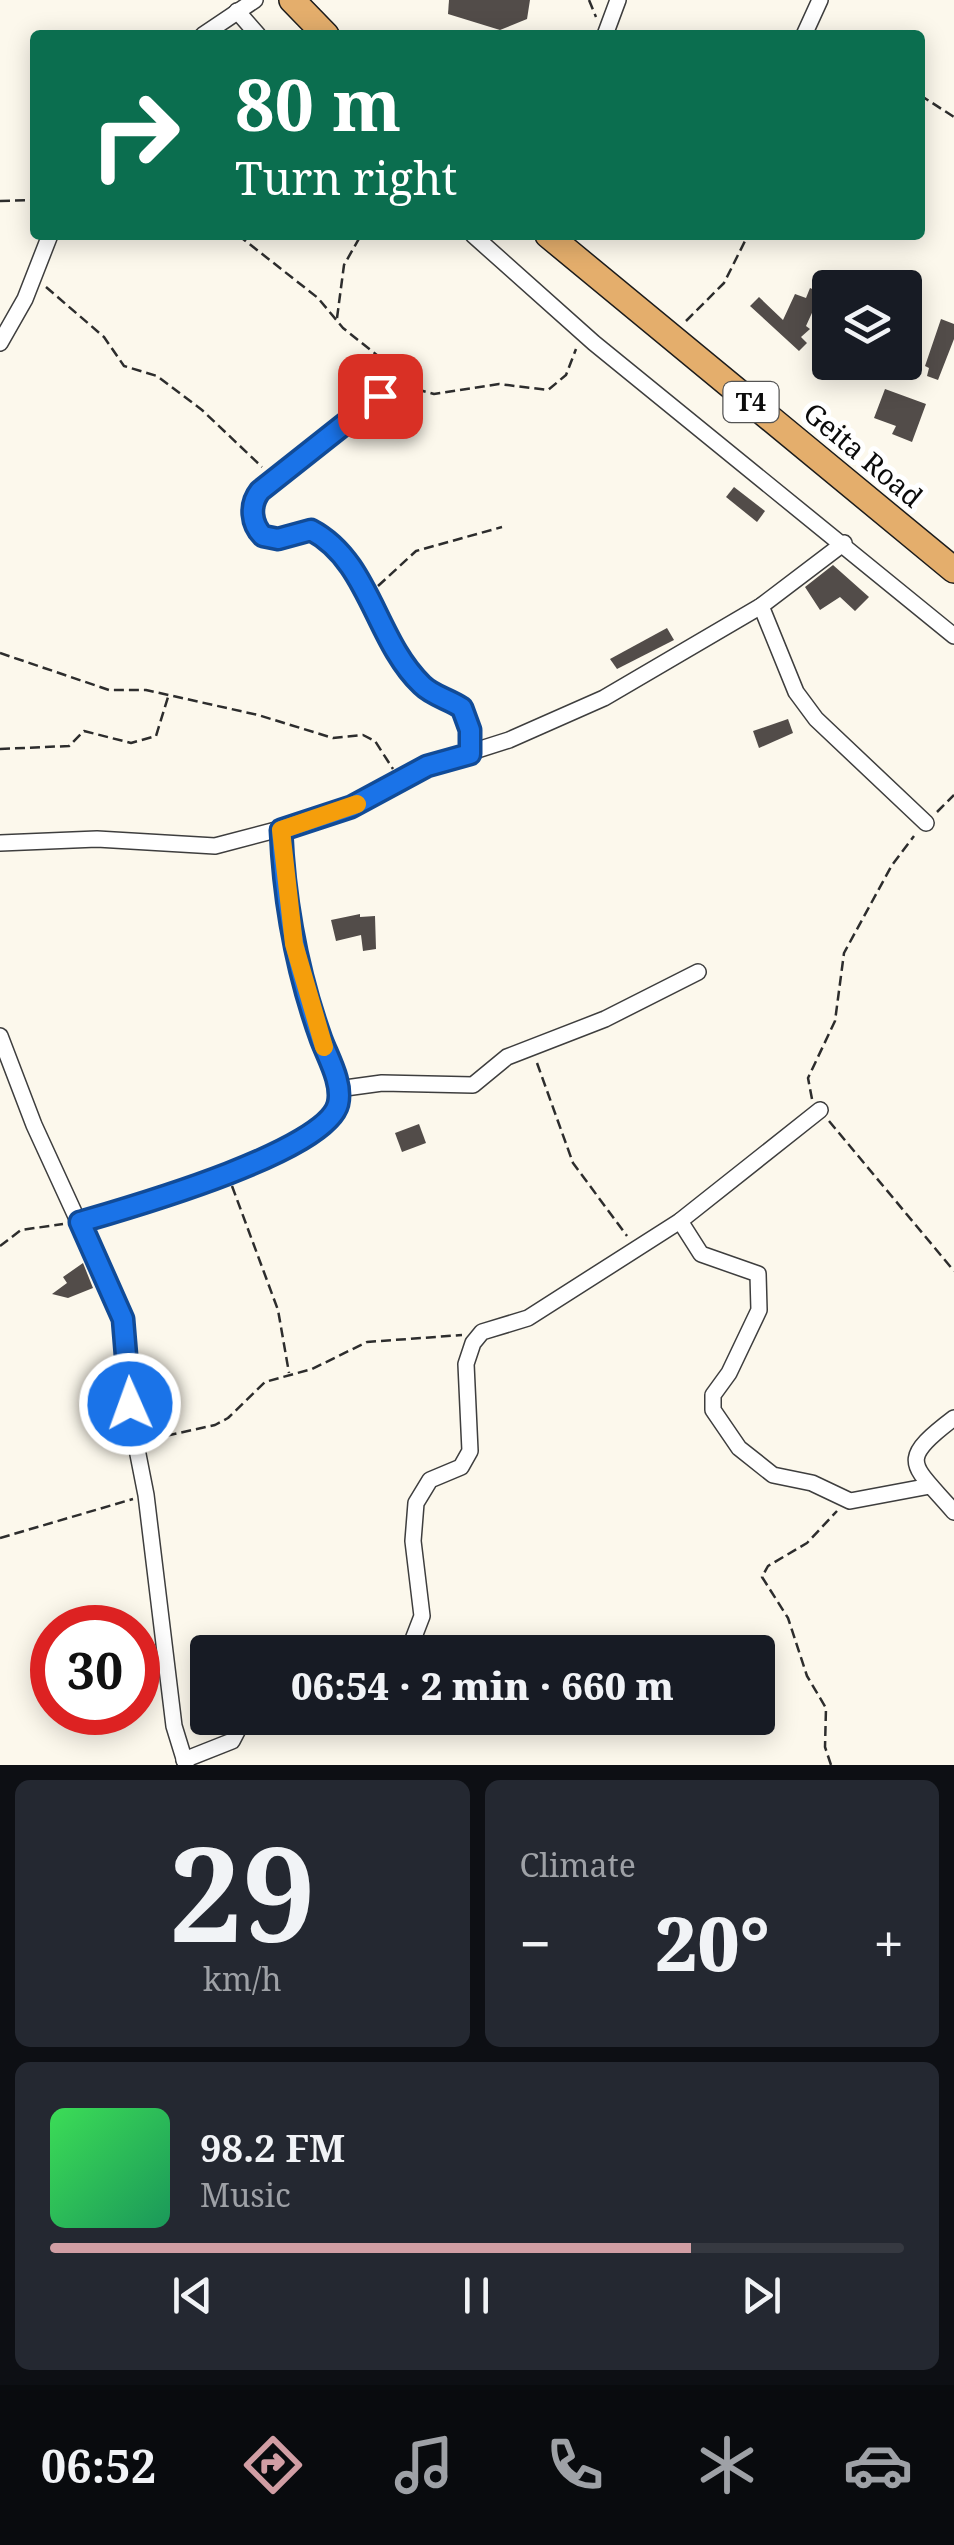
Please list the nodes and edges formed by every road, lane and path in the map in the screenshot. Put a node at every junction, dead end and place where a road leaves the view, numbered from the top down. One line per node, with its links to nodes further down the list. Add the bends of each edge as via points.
1 (255, 0): 5 (street)
2 (292, 0): 8 (highway)
3 (618, 0): 9 (street)
4 (820, 0): 10 (street)
5 (237, 11): 6 (street); 7 (street)
6 (210, 30)
7 (254, 30)
8 (321, 30)
9 (607, 30)
10 (806, 30)
11 (925, 99): 12 (path)
12 (954, 117)
13 (30, 200): 14 (path)
14 (0, 201)
15 (48, 240): 21 (street)
16 (244, 240): 22 (path)
17 (358, 240): 22 (path, via 344,265)
18 (479, 240): 23 (street)
19 (554, 240): 24 (highway, Geita Road / T4)
20 (745, 240): 24 (path, via 708,303)
21 (36, 274): 25 (street); 27 (path, via 104,336 124,366 150,372 202,410)
22 (336, 320): 26 (path)
23 (580, 330): 26 (path, via 572,365 548,390 475,384 434,394); 29 (street)
24 (670, 335): 30 (highway, Geita Road / T4)
25 (0, 343)
26 (403, 381): 27 (street)
27 (275, 479): 31 (street, via 254,498 257,531 278,539 311,530 327,538 355,571)
28 (502, 527): 31 (path, via 416,550)
29 (844, 543): 32 (street); 33 (street)
30 (954, 570)
31 (366, 598): 37 (street, via 421,685 462,708)
32 (761, 606): 37 (street, via 604,698); 40 (street, via 796,692 816,719)
33 (954, 636)
34 (0, 654): 35 (path, via 109,690)
35 (168, 696): 36 (path, via 156,736 131,742 84,731 68,746); 38 (path, via 333,738 363,734)
36 (0, 749)
37 (470, 754): 38 (street)
38 (402, 780): 41 (street, via 377,796)
39 (954, 795): 40 (path)
40 (926, 823): 47 (path, via 898,856 844,953 835,1020 808,1078)
41 (281, 830): 42 (street, via 214,846 97,839); 46 (street, via 294,944)
42 (0, 844)
43 (698, 972): 45 (street)
44 (0, 1036): 50 (street)
45 (529, 1048): 46 (street, via 494,1065 473,1085 382,1082); 52 (path, via 551,1091 573,1162)
46 (338, 1088): 48 (street, via 337,1107 326,1123)
47 (820, 1110): 49 (street); 53 (path)
48 (227, 1176): 50 (street); 55 (path, via 278,1310)
49 (680, 1220): 52 (street); 60 (street, via 702,1254 745,1267 761,1281 758,1310 713,1396 722,1426 773,1475)
50 (80, 1222): 51 (path, via 21,1230); 57 (street, via 123,1319)
51 (0, 1246)
52 (636, 1247): 54 (street, via 528,1318)
53 (954, 1271)
54 (482, 1332): 55 (path, via 378,1338); 63 (street, via 466,1364 470,1451 461,1467 430,1480 416,1503 413,1541 422,1616)
55 (290, 1374): 57 (path, via 265,1382 215,1424)
56 (954, 1418): 58 (street, via 920,1444 915,1456)
57 (136, 1442): 59 (street)
58 (930, 1486): 60 (street); 61 (street)
59 (146, 1495): 62 (path); 65 (street, via 172,1709)
60 (850, 1501): 66 (path, via 807,1543 768,1566 762,1578 788,1618 807,1676 826,1708 824,1747)
61 (954, 1512)
62 (0, 1538)
63 (415, 1635)
64 (235, 1735): 65 (street)
65 (185, 1763)
66 (831, 1765)

